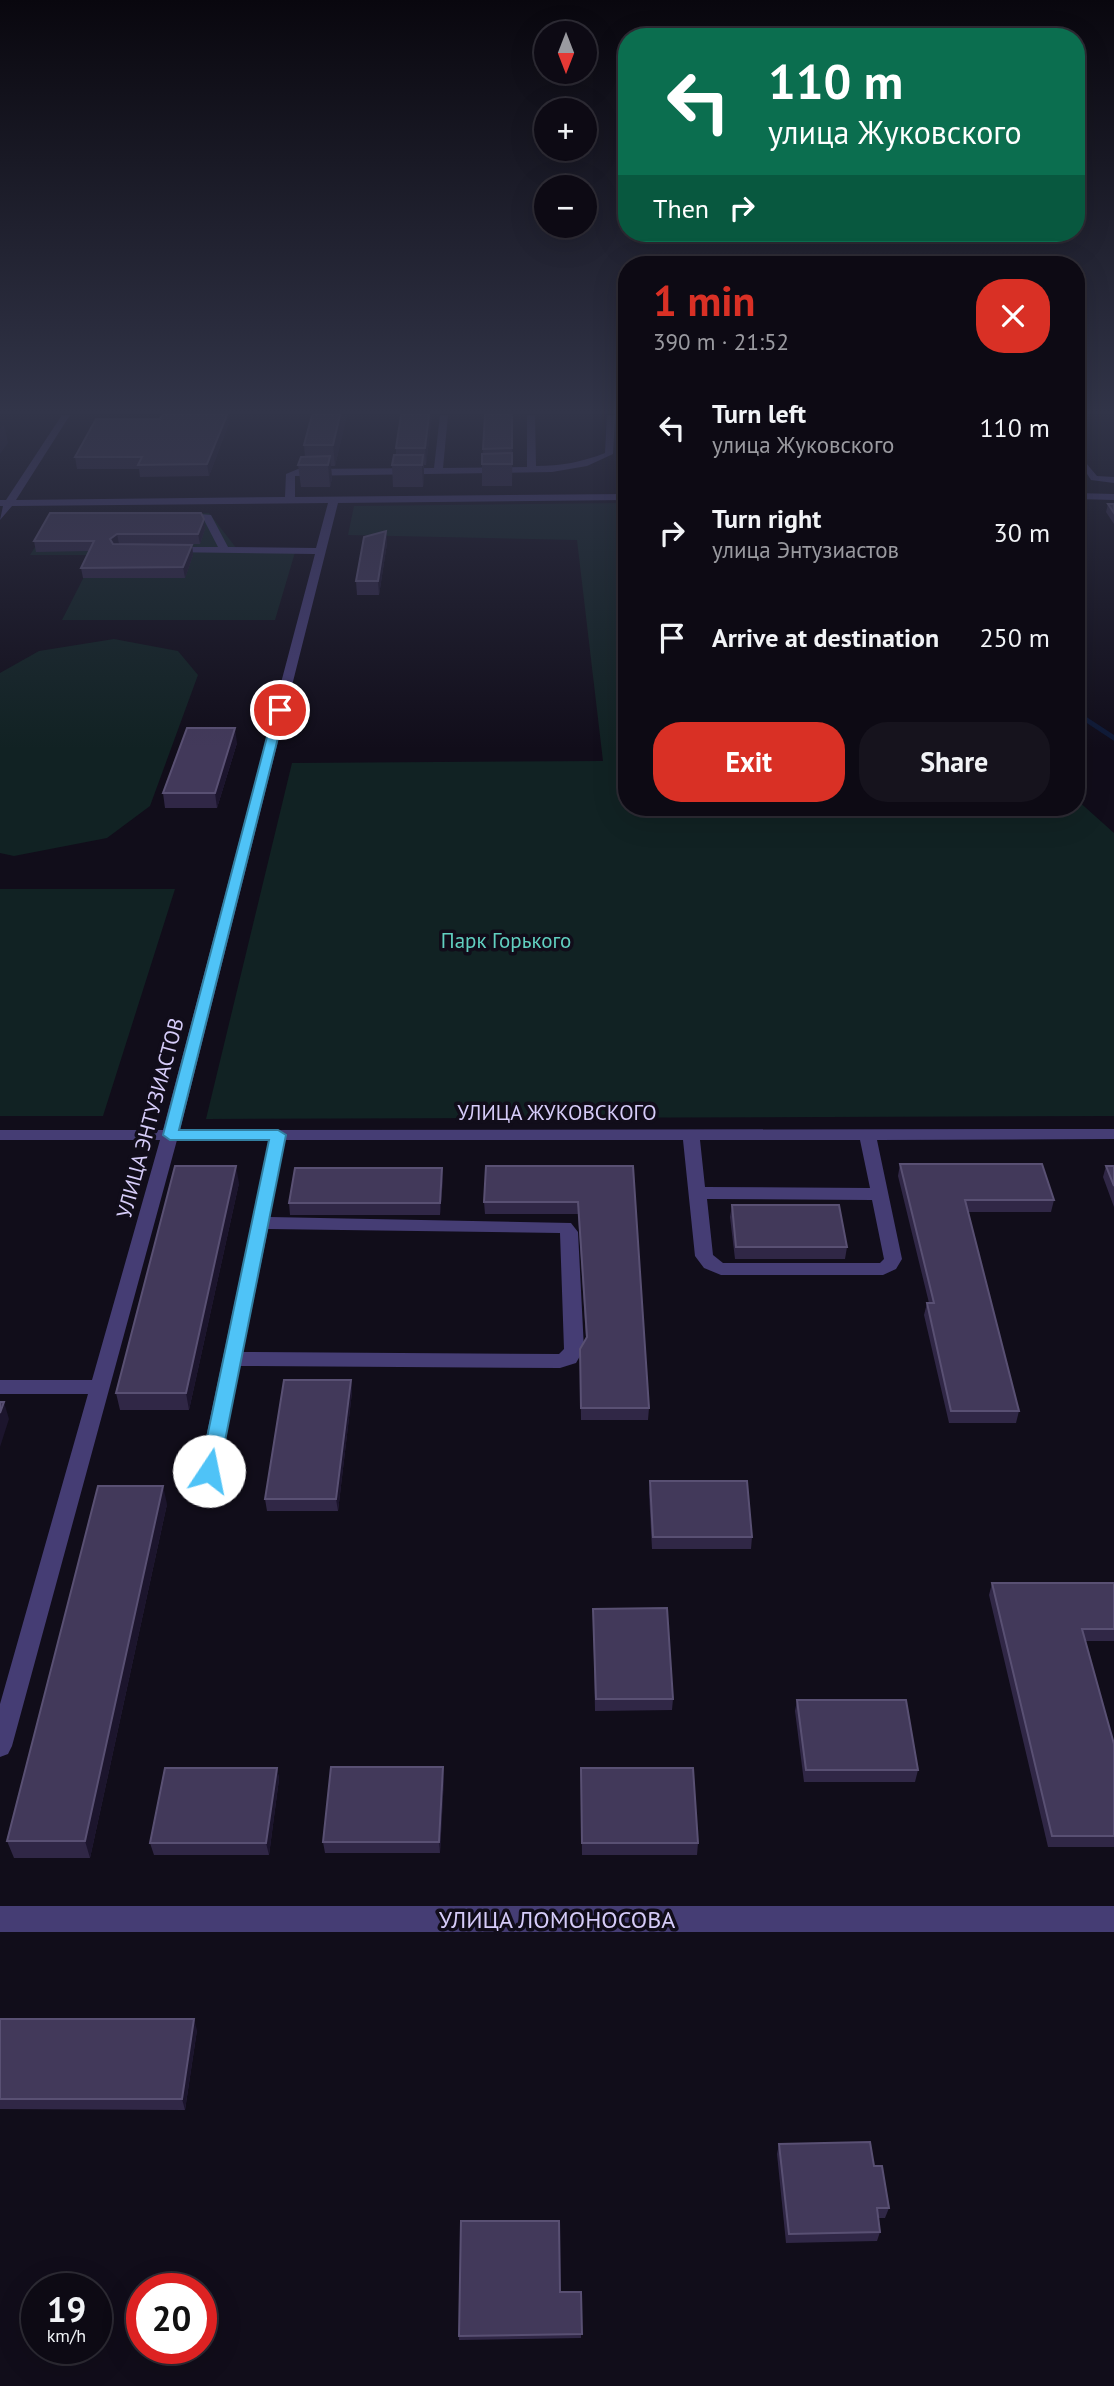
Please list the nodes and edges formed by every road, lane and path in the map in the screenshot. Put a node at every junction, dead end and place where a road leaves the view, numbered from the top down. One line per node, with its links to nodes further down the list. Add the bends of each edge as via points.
1 (213, 526): 4 (street)
2 (327, 526): 5 (street, УЛИЦА ЭНТУЗИАСТОВ)
3 (159, 550): 4 (street)
4 (224, 550): 5 (street)
5 (321, 551): 8 (street, УЛИЦА ЭНТУЗИАСТОВ)
6 (1114, 1134): 11 (street, УЛИЦА ЖУКОВСКОГО)
7 (0, 1135): 8 (street, УЛИЦА ЖУКОВСКОГО)
8 (170, 1135): 9 (street, УЛИЦА ЖУКОВСКОГО); 17 (street, УЛИЦА ЭНТУЗИАСТОВ)
9 (278, 1135): 10 (street, УЛИЦА ЖУКОВСКОГО); 14 (street)
10 (691, 1135): 11 (street, УЛИЦА ЖУКОВСКОГО); 12 (street)
11 (867, 1135): 13 (street)
12 (696, 1193): 13 (street); 13 (street, via 704,1256 721,1269 883,1269 893,1259)
13 (878, 1194)
14 (260, 1223): 15 (street); 15 (street, via 565,1227 569,1231 574,1349 569,1358 559,1361)
15 (232, 1359): 18 (street)
16 (0, 1387): 17 (street)
17 (100, 1387): 19 (street, УЛИЦА ЭНТУЗИАСТОВ)
18 (209, 1471)
19 (0, 1746)
20 (0, 1919): 21 (street, УЛИЦА ЛОМОНОСОВА)
21 (1114, 1919)

